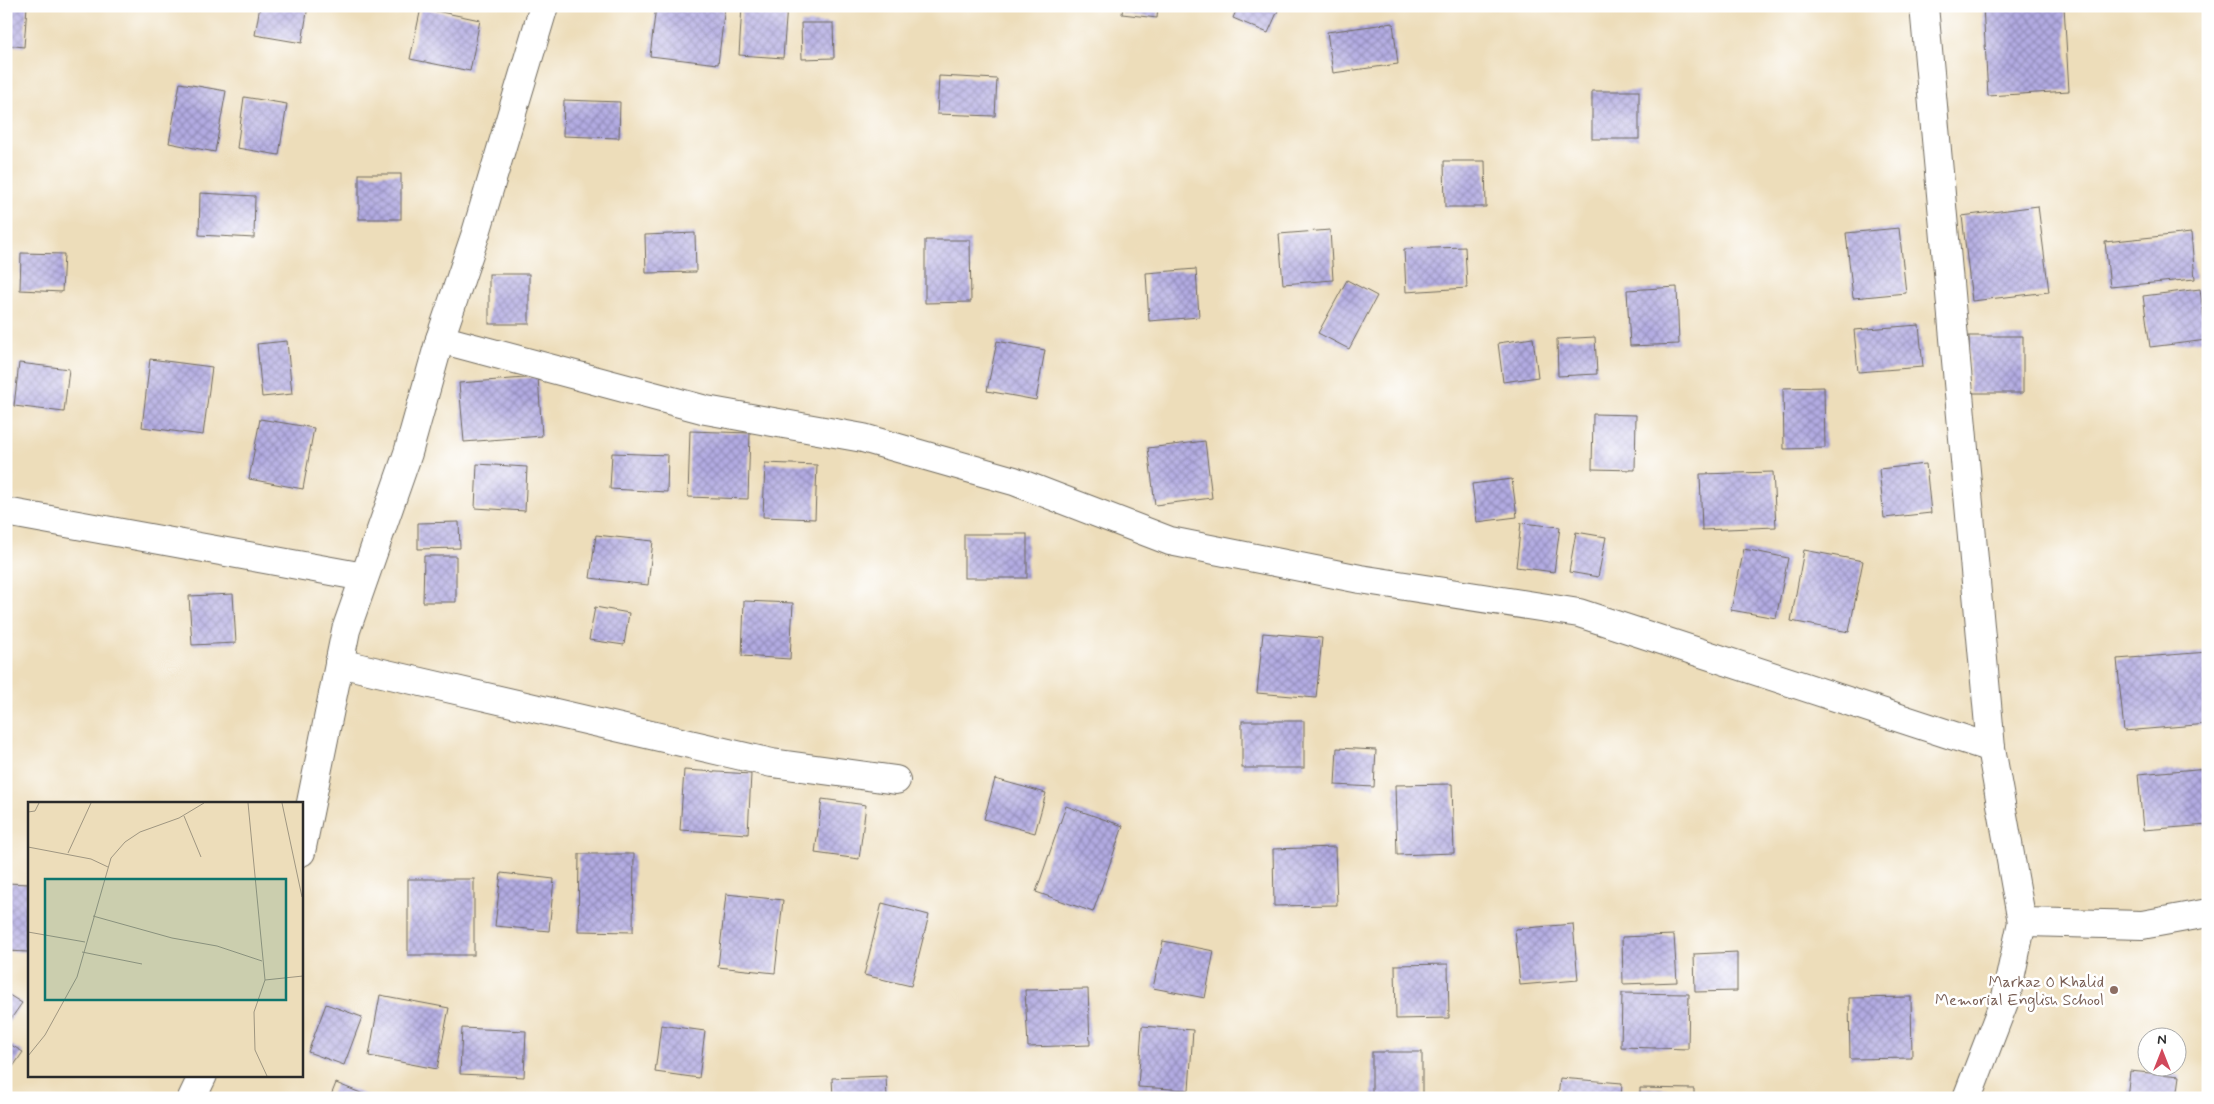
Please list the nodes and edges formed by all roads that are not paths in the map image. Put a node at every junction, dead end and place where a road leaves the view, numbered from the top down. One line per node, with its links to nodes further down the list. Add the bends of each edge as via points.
1 (544, 6): 3 (street)
2 (1924, 6): 7 (street)
3 (440, 339): 5 (street, via 408,453); 7 (street, via 706,410 862,438 1014,481 1170,541 1360,579 1579,614)
4 (6, 512): 5 (street)
5 (364, 577): 6 (street)
6 (339, 663): 8 (street, via 772,763); 9 (street)
7 (1991, 748): 11 (street)
8 (896, 780)
9 (302, 847)
10 (2208, 913): 11 (street, via 2142,924)
11 (2022, 922): 14 (street, via 2006,997)
12 (203, 1076): 13 (street)
13 (192, 1098)
14 (1967, 1098)

